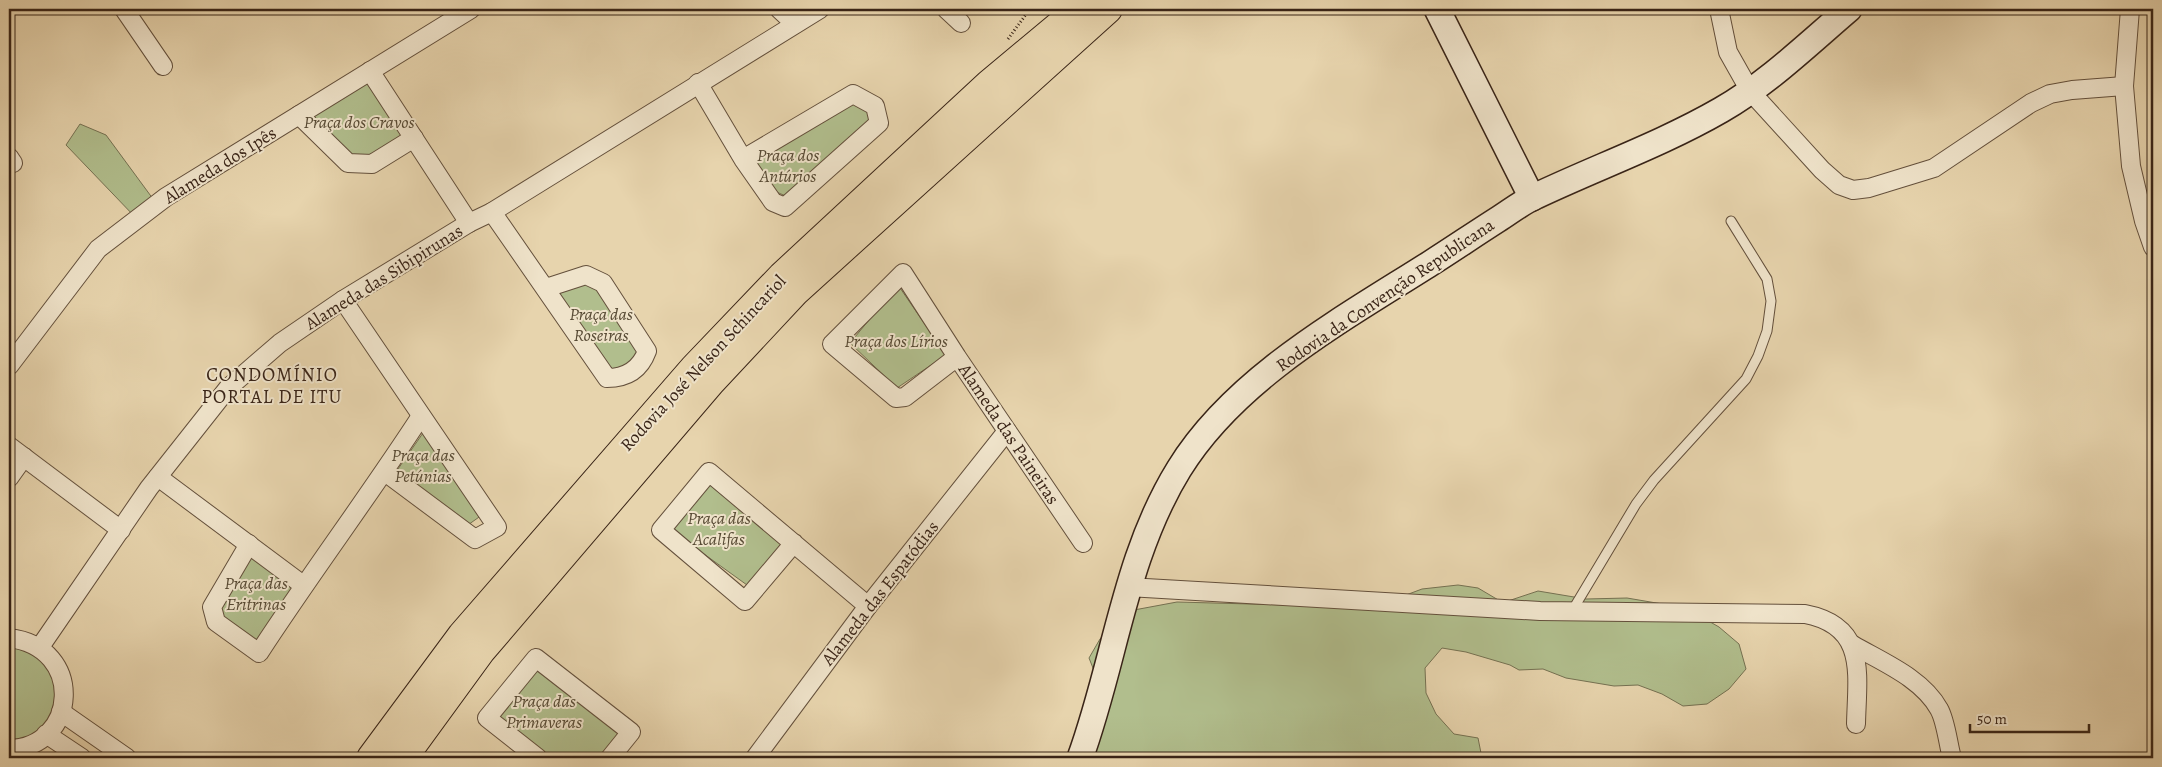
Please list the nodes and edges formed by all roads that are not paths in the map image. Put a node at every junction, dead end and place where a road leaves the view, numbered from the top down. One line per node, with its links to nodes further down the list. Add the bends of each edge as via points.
1 (124, 9): 14 (street)
2 (471, 9): 15 (street, Alameda dos Ipês)
3 (779, 9): 13 (street)
4 (820, 9): 13 (street, Alameda das Sibipirunas)
5 (946, 9): 12 (street)
6 (1080, 9): 55 (main road, Rodovia José Nelson Schincariol, via 989,84 782,276 694,368 462,635)
7 (1108, 9): 56 (main road, Rodovia José Nelson Schincariol, via 783,305 711,382 481,651)
8 (1437, 9): 22 (main road)
9 (1719, 9): 18 (street, via 1728,52)
10 (1850, 9): 18 (main road, Rodovia da Convenção Republicana)
11 (2130, 9): 17 (street)
12 (961, 22)
13 (795, 24): 16 (street, Alameda das Sibipirunas)
14 (163, 66)
15 (370, 71): 19 (street, Alameda dos Ipês); 20 (street)
16 (698, 83): 21 (street); 23 (street, Alameda das Sibipirunas)
17 (2124, 86): 18 (street, via 2050,94 2030,103 1934,168 1853,190 1839,185 1822,170); 26 (street, via 2131,166)
18 (1750, 91): 22 (main road, Rodovia da Convenção Republicana, via 1691,126)
19 (299, 115): 20 (street, via 348,163 372,164); 30 (street, Alameda dos Ipês, via 166,197 98,249)
20 (414, 138): 25 (street)
21 (743, 159): 21 (street, via 773,202 785,207 879,124 875,106 853,94)
22 (1532, 198): 43 (main road, Rodovia da Convenção Republicana, via 1301,346 1229,408 1199,440 1179,469 1157,512)
23 (492, 212): 25 (street, Alameda das Sibipirunas); 27 (street)
24 (1731, 221): 45 (lane, via 1767,279 1771,301 1767,332 1758,356 1746,379 1636,504)
25 (469, 223): 28 (street, Alameda das Sibipirunas)
26 (2153, 247)
27 (546, 288): 27 (street, via 607,378 630,375 645,358 647,351 603,283 586,275)
28 (343, 300): 31 (street); 36 (street, Alameda das Sibipirunas, via 280,343 228,388)
29 (957, 357): 29 (street, Alameda das Paineiras, via 903,273 832,344 896,398 905,397); 32 (street, Alameda das Paineiras)
30 (9, 366)
31 (421, 416): 35 (street); 35 (street, via 497,527 475,539)
32 (1007, 431): 40 (street, Alameda das Paineiras); 44 (street, Alameda das Espatódias)
33 (9, 446): 34 (street)
34 (24, 457): 37 (street); 38 (street)
35 (385, 472): 42 (street)
36 (158, 477): 38 (street, Alameda das Sibipirunas); 41 (street)
37 (9, 478)
38 (121, 530): 48 (street, Alameda das Sibipirunas)
39 (794, 543): 39 (street, via 709,472 661,530 746,600); 44 (street)
40 (1083, 543)
41 (248, 544): 42 (street); 42 (street, via 212,607 216,622 259,653)
42 (303, 585)
43 (1128, 587): 45 (street); 60 (main road, Rodovia da Convenção Republicana)
44 (868, 606): 59 (street, Alameda das Espatódias)
45 (1572, 612): 47 (street, via 1805,614 1821,617 1840,628)
46 (9, 638): 48 (street, via 24,639)
47 (1853, 644): 50 (street, via 1857,660); 61 (street, via 1912,680 1927,694 1940,710)
48 (40, 647): 49 (street, via 60,674 64,691)
49 (61, 712): 51 (street); 54 (street)
50 (1856, 724)
51 (46, 734): 52 (street, via 32,744); 53 (street)
52 (9, 749)
53 (82, 758)
54 (128, 758)
55 (371, 758)
56 (404, 758)
57 (538, 758): 58 (street, via 488,718 536,658 631,732)
58 (610, 758)
59 (755, 758)
60 (1080, 758)
61 (1952, 758)

